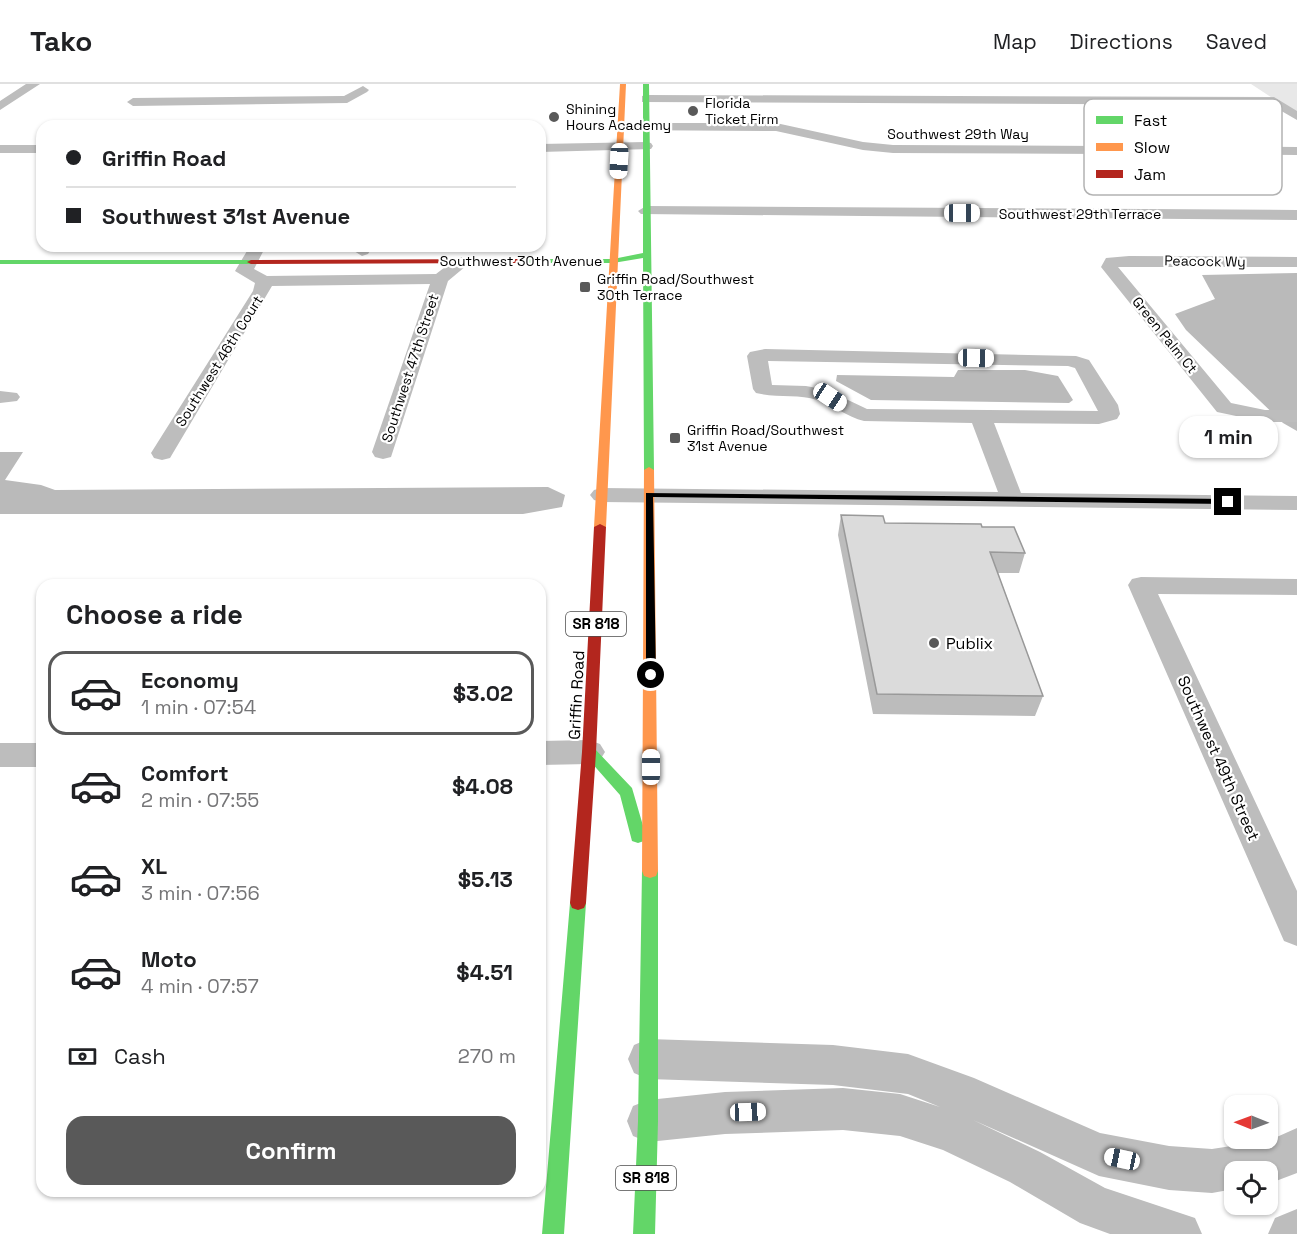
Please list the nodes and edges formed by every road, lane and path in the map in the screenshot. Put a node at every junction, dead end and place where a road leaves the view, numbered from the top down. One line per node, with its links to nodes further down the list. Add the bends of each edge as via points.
1 (34, 84): 10 (street)
2 (622, 84): 13 (main road, Griffin Road / SR 818)
3 (646, 84): 6 (main road, SR 818)
4 (193, 90): 9 (street)
5 (363, 90): 9 (street, via 347,99)
6 (646, 99): 7 (street); 14 (main road, SR 818)
7 (1084, 100)
8 (133, 102): 9 (street)
9 (181, 102)
10 (0, 106)
11 (1282, 106): 12 (street)
12 (1297, 116)
13 (620, 126): 14 (street, Southwest 29th Way); 17 (main road, Griffin Road / SR 818)
14 (646, 127): 15 (main road, SR 818); 20 (street, Southwest 29th Way, via 776,127 849,145 893,149)
15 (646, 146): 17 (street); 23 (main road, SR 818)
16 (546, 148): 17 (street)
17 (619, 148): 30 (main road, Griffin Road / SR 818)
18 (0, 149): 19 (street)
19 (36, 149)
20 (1084, 150)
21 (1282, 151): 22 (street, Southwest 29th Way)
22 (1297, 151)
23 (646, 212): 24 (street, Southwest 29th Terrace); 29 (main road, SR 818)
24 (1297, 216)
25 (0, 252): 28 (main road, Southwest 30th Avenue)
26 (282, 252): 28 (main road, Southwest 30th Avenue)
27 (471, 252): 30 (main road, Southwest 30th Avenue)
28 (255, 253): 31 (main road, Southwest 30th Avenue); 32 (main road, Southwest 30th Avenue); 36 (street, Southwest 46th Court, via 244,271)
29 (646, 255): 30 (main road, Southwest 30th Avenue); 42 (main road, SR 818)
30 (613, 256): 31 (main road, Southwest 30th Avenue); 41 (main road, Griffin Road / SR 818)
31 (464, 261): 35 (street, Southwest 47th Street)
32 (0, 262)
33 (1112, 262): 34 (street, Peacock Wy); 37 (street, Green Palm Ct, via 1108,267 1224,408 1266,416)
34 (1297, 262)
35 (440, 279): 36 (street); 39 (street, Southwest 47th Street)
36 (264, 281): 40 (street, Southwest 46th Court, via 262,291)
37 (1297, 416)
38 (981, 417): 38 (street, via 864,415 819,393 772,392 763,389 757,356 1069,360 1082,364 1109,414 1099,418); 43 (street)
39 (383, 452)
40 (162, 453)
41 (602, 495): 42 (street); 46 (main road, Griffin Road / SR 818)
42 (649, 495): 43 (street); 50 (main road, SR 818)
43 (1012, 499): 44 (street)
44 (1297, 503)
45 (1297, 587): 51 (street, Southwest 49th Street, via 1141,585)
46 (589, 752): 47 (street); 50 (main road, via 627,792); 56 (main road, Griffin Road / SR 818)
47 (546, 753)
48 (0, 755): 49 (street)
49 (36, 755)
50 (650, 885): 52 (main road, SR 818)
51 (1297, 930)
52 (648, 1059): 53 (main road, SR 818); 54 (street, via 833,1065 908,1074 1099,1154 1169,1168 1212,1172 1275,1161)
53 (648, 1122): 57 (main road, SR 818); 58 (street, via 724,1113 843,1109 900,1115 950,1131 1096,1207)
54 (1297, 1149)
55 (1297, 1232): 59 (street)
56 (553, 1234)
57 (644, 1234)
58 (1179, 1234)
59 (1291, 1234)

